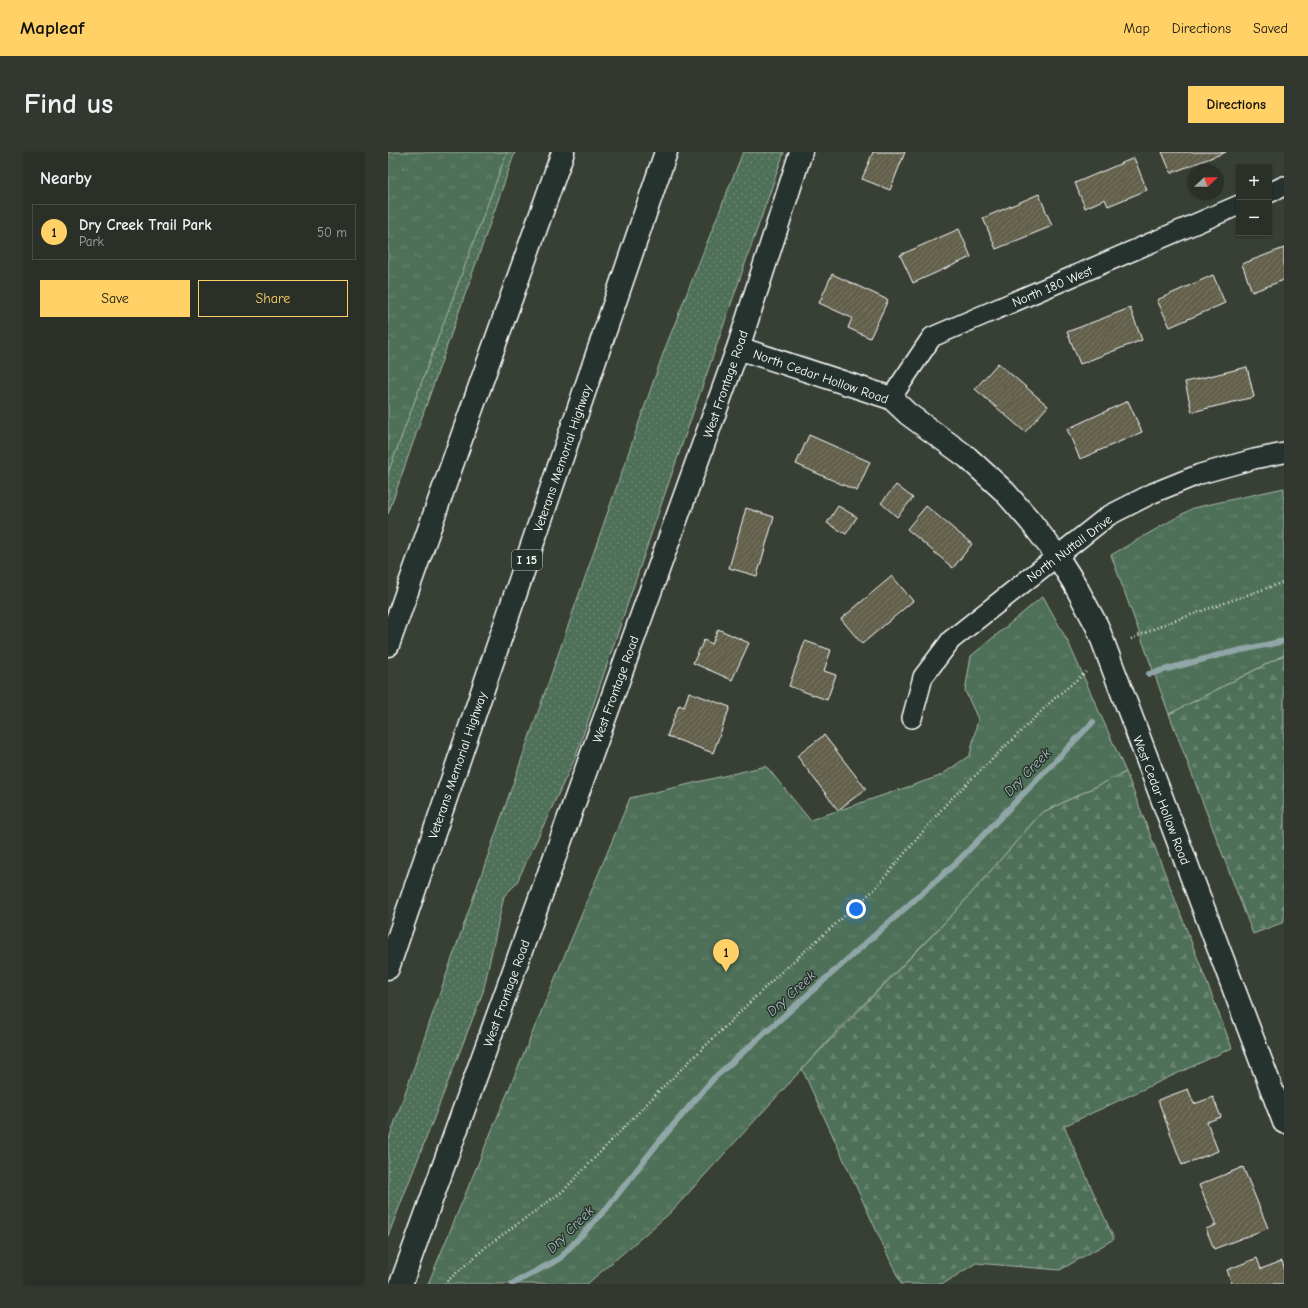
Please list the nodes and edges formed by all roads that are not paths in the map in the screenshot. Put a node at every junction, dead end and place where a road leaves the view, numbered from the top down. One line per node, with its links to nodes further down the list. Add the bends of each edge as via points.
1 (562, 152): 11 (main road)
2 (666, 152): 13 (main road, Veterans Memorial Highway / I 15)
3 (802, 152): 7 (main road, West Frontage Road)
4 (1284, 186): 5 (street)
5 (1272, 192)
6 (1236, 207): 8 (street, North 180 West, via 932,337)
7 (738, 348): 8 (main road, North Cedar Hollow Road); 15 (main road, West Frontage Road)
8 (892, 398): 10 (main road, North Cedar Hollow Road, via 908,414 968,457 999,486)
9 (1284, 453): 10 (street, North Nuttall Drive, via 1200,474 1153,493 1108,516)
10 (1057, 556): 12 (street, North Nuttall Drive, via 951,640 923,677); 14 (main road, West Cedar Hollow Road, via 1097,626)
11 (388, 645)
12 (912, 718)
13 (388, 968)
14 (1284, 1122)
15 (401, 1284)

